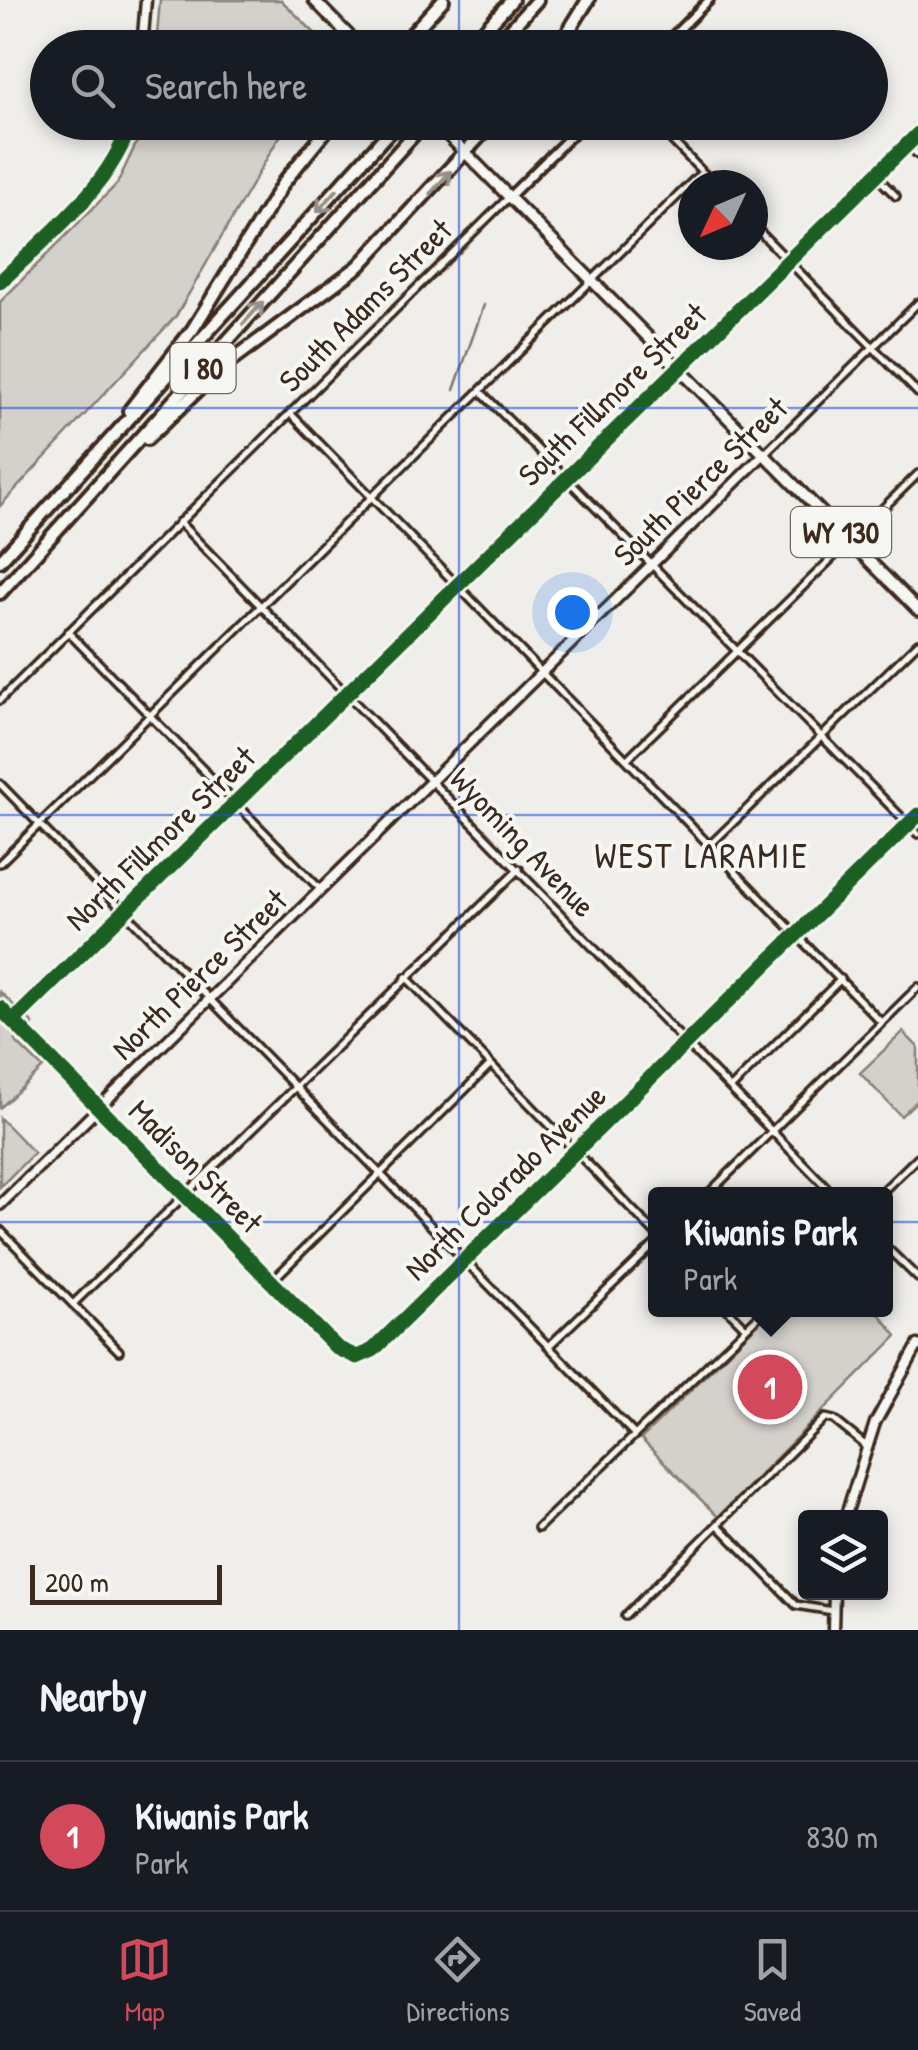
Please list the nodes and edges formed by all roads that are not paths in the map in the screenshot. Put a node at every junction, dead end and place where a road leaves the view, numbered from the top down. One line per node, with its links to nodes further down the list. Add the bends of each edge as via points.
1 (146, 0): 8 (main road)
2 (314, 0): 9 (main road)
3 (443, 0): 10 (highway)
4 (512, 0): 11 (highway)
5 (537, 0): 12 (highway)
6 (588, 0): 13 (highway)
7 (709, 0): 14 (street)
8 (144, 30)
9 (344, 30)
10 (415, 30)
11 (484, 30)
12 (510, 30)
13 (569, 30)
14 (680, 30)
15 (918, 134): 24 (street, South Fillmore Street)
16 (124, 140): 34 (main road, via 96,186)
17 (318, 140): 47 (highway, via 168,363)
18 (382, 140): 47 (highway, I 80, one-way to 47)
19 (410, 140): 46 (highway, I 80, one-way to 19)
20 (452, 140): 25 (main road, WY 130)
21 (477, 140): 25 (highway)
22 (567, 140): 31 (street, South Adams Street)
23 (671, 140): 27 (street)
24 (908, 145): 26 (street); 28 (street, South Fillmore Street)
25 (465, 153): 31 (main road, WY 130); 46 (highway, one-way to 25, via 219,370 370,256)
26 (918, 155)
27 (700, 170)
28 (876, 176): 30 (street); 33 (street, South Fillmore Street)
29 (678, 196): 35 (street)
30 (896, 196)
31 (509, 197): 35 (main road, WY 130); 41 (street, South Adams Street)
32 (768, 240): 33 (street)
33 (788, 260): 37 (street); 38 (street, South Fillmore Street)
34 (0, 282)
35 (592, 282): 38 (main road, WY 130); 39 (street)
36 (918, 303): 37 (street, South Pierce Street)
37 (873, 347): 40 (street); 42 (street, South Pierce Street)
38 (678, 368): 42 (main road, WY 130); 44 (street, South Fillmore Street)
39 (481, 391): 44 (street); 45 (street)
40 (918, 393)
41 (290, 413): 45 (street); 48 (street, South Adams Street)
42 (764, 454): 49 (main road, WY 130); 51 (main road, South Pierce Street)
43 (918, 474): 49 (street)
44 (565, 478): 51 (street); 52 (street, South Fillmore Street)
45 (371, 496): 52 (street); 54 (street)
46 (82, 502): 53 (highway, I 80)
47 (42, 514): 50 (highway, I 80)
48 (179, 522): 54 (street, Wyoming Avenue); 56 (street, South Adams Street)
49 (850, 540): 55 (main road, WY 130); 58 (street)
50 (0, 561)
51 (651, 564): 58 (street); 59 (main road, South Pierce Street)
52 (456, 586): 59 (street); 60 (street, South Fillmore Street)
53 (0, 593)
54 (258, 604): 60 (street, Wyoming Avenue); 62 (street)
55 (918, 610)
56 (68, 632): 61 (street, South Adams Street); 62 (street)
57 (918, 644): 63 (street)
58 (736, 650): 63 (street); 64 (street)
59 (540, 671): 64 (street); 65 (main road, South Pierce Street)
60 (346, 694): 65 (street, Wyoming Avenue); 67 (street, North Fillmore Street)
61 (0, 700)
62 (149, 718): 67 (street); 70 (street)
63 (822, 737): 69 (street); 72 (street)
64 (628, 759): 72 (street)
65 (433, 781): 74 (street, Wyoming Avenue); 75 (main road, North Pierce Street)
66 (0, 784): 70 (street)
67 (235, 802): 75 (street); 76 (street, North Fillmore Street)
68 (918, 815): 69 (street, North Colorado Avenue)
69 (908, 824): 71 (street); 77 (street, North Colorado Avenue)
70 (40, 825): 73 (street); 76 (street)
71 (918, 834)
72 (712, 844): 77 (street)
73 (0, 863)
74 (519, 869): 78 (street); 85 (street, Wyoming Avenue)
75 (321, 890): 81 (main road, North Pierce Street)
76 (124, 911): 81 (street); 83 (street, North Fillmore Street)
77 (798, 934): 79 (street); 85 (street, North Colorado Avenue)
78 (406, 977): 86 (street); 87 (street)
79 (840, 979): 84 (street); 88 (street)
80 (918, 987): 84 (street)
81 (212, 1000): 87 (street); 89 (main road, North Pierce Street)
82 (0, 1008): 83 (street, Madison Street)
83 (13, 1021): 89 (street, Madison Street)
84 (882, 1022): 90 (street)
85 (688, 1040): 88 (street, Wyoming Avenue); 91 (street, North Colorado Avenue)
86 (490, 1065): 91 (street); 93 (street)
87 (297, 1087): 93 (street); 97 (street)
88 (732, 1087): 90 (street, Wyoming Avenue)
89 (97, 1106): 97 (street, Madison Street); 98 (main road, North Pierce Street)
90 (773, 1132): 94 (street); 95 (street, Wyoming Avenue)
91 (576, 1152): 99 (street); 103 (street, North Colorado Avenue)
92 (918, 1157): 96 (street)
93 (380, 1174): 103 (street); 105 (street)
94 (715, 1187)
95 (826, 1187)
96 (887, 1187)
97 (184, 1194): 105 (street, Madison Street); 106 (street)
98 (0, 1205)
99 (648, 1226)
100 (0, 1230): 106 (street)
101 (648, 1251): 111 (street)
102 (893, 1254): 104 (street)
103 (464, 1258): 111 (street); 113 (street, North Colorado Avenue, via 373,1350)
104 (918, 1278)
105 (272, 1281): 113 (street, Madison Street, via 338,1348)
106 (73, 1304): 112 (street)
107 (735, 1317): 109 (street)
108 (758, 1317): 109 (street)
109 (746, 1328): 114 (street)
110 (918, 1345): 115 (main road)
111 (549, 1346): 114 (street)
112 (119, 1352)
113 (357, 1356)
114 (636, 1434): 118 (street)
115 (866, 1445): 116 (main road); 117 (street, via 826,1418)
116 (847, 1510)
117 (718, 1526): 120 (street, via 796,1606); 121 (street)
118 (538, 1528)
119 (834, 1600): 120 (main road)
120 (833, 1611): 122 (main road)
121 (625, 1616)
122 (833, 1630)

